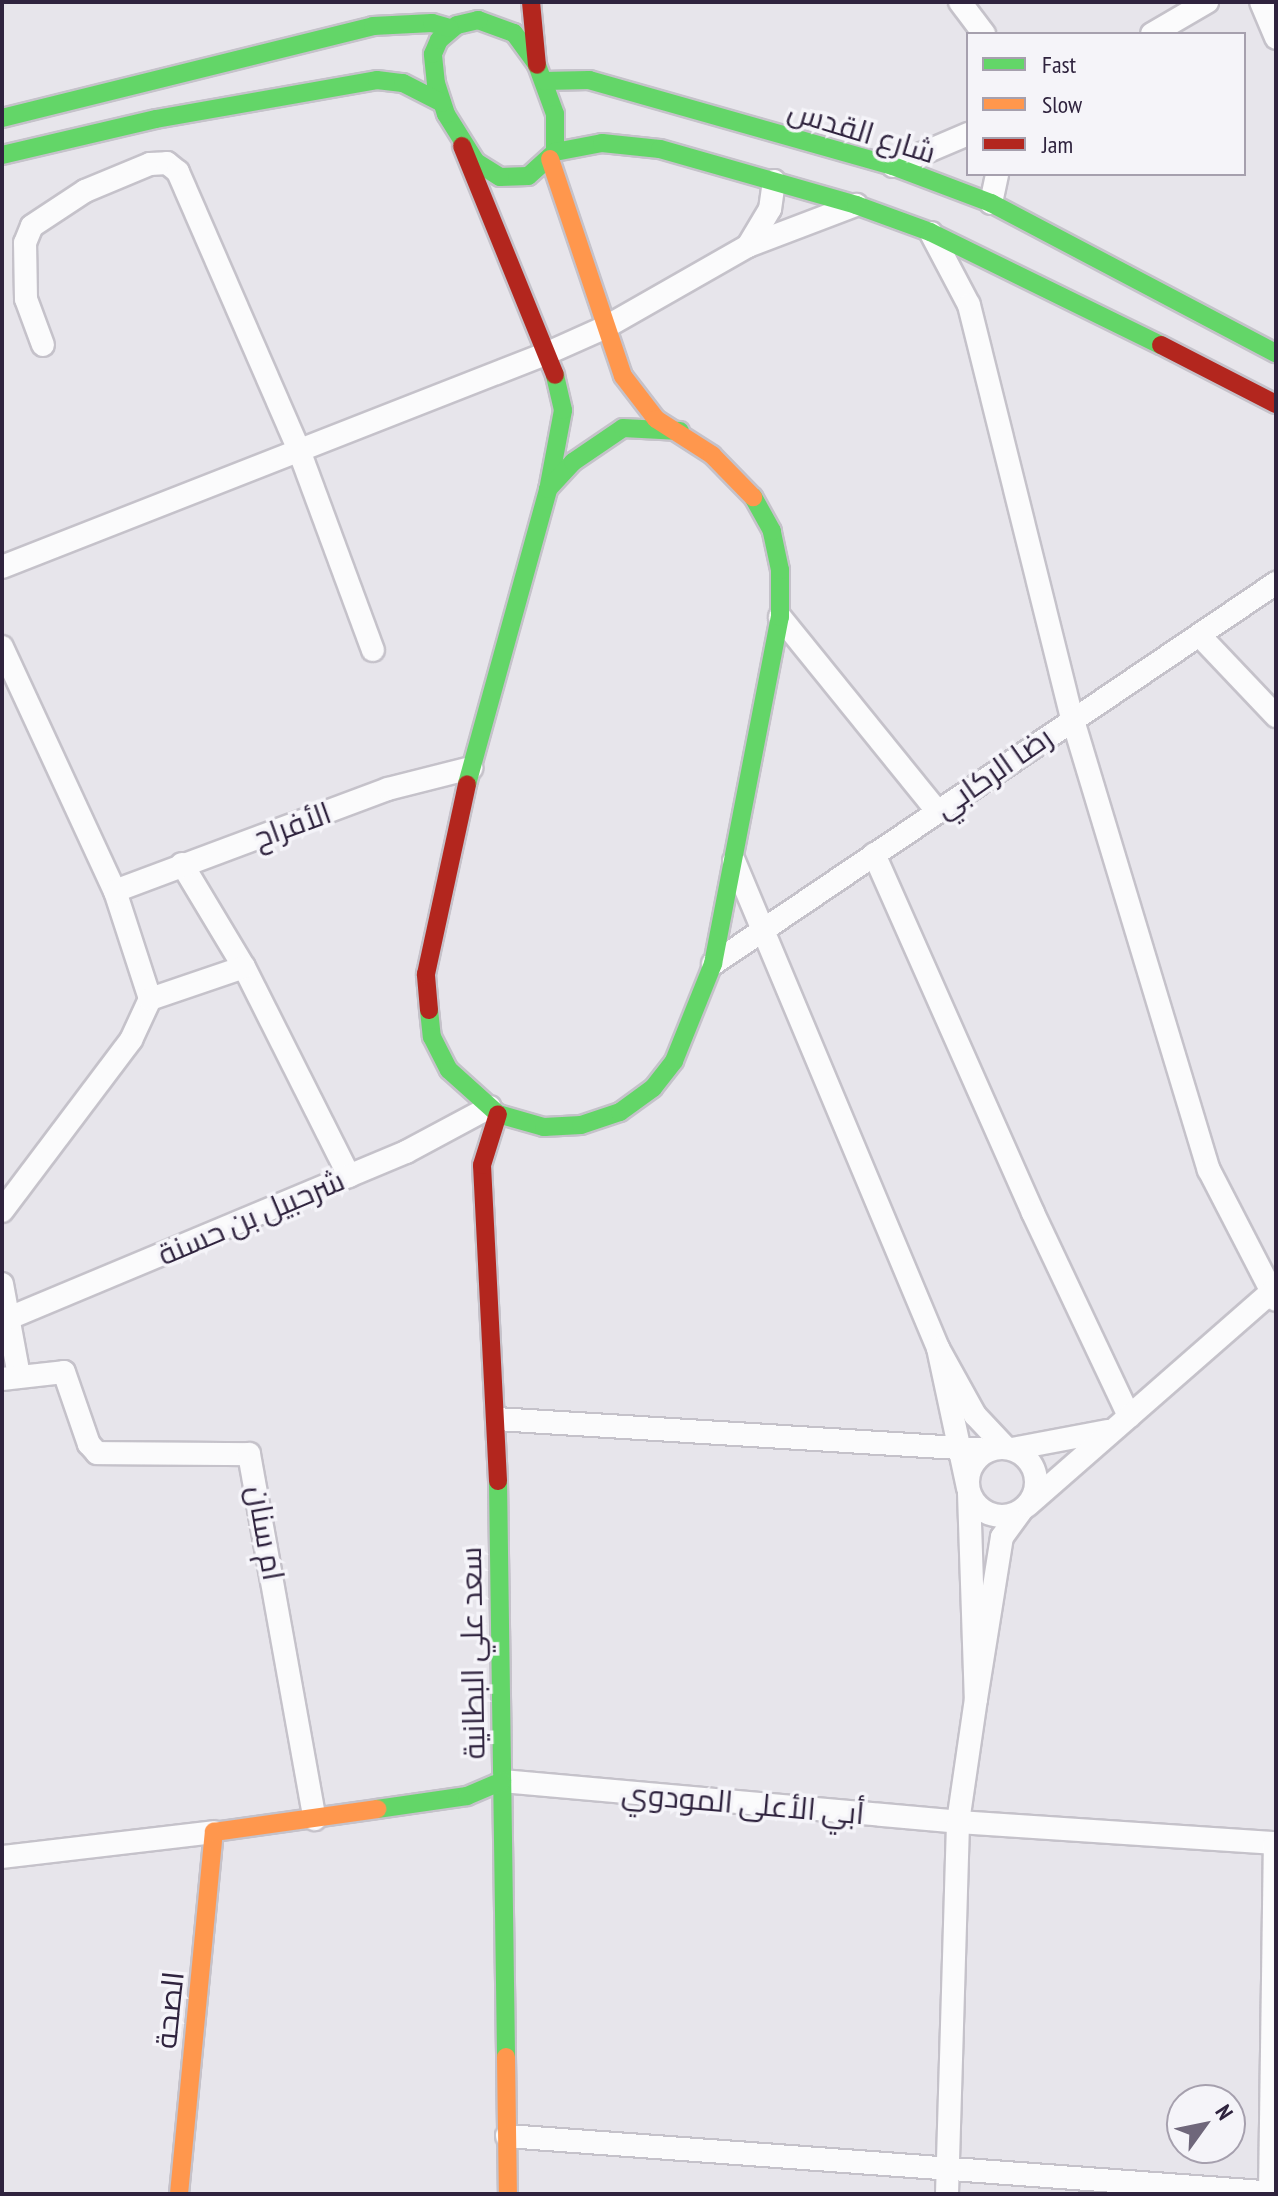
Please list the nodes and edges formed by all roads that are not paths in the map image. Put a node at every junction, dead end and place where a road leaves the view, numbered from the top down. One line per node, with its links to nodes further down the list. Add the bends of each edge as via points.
1 (471, 2): 6 (main road)
2 (531, 2): 11 (main road)
3 (960, 2): 7 (street)
4 (1207, 2): 8 (street)
5 (1261, 2): 9 (street)
6 (453, 26): 10 (main road, via 373,26); 11 (main road, via 478,20 514,33); 12 (main road, via 433,54)
7 (982, 32)
8 (1155, 32)
9 (1276, 38)
10 (284, 73): 12 (main road, via 403,83); 13 (main road); 16 (main road)
11 (540, 73): 17 (main road, via 558,129); 18 (main road, شارع القدس, via 589,80)
12 (442, 103): 15 (main road)
13 (2, 118)
14 (966, 135): 18 (street)
15 (461, 144): 17 (main road, via 500,177 528,176); 27 (main road)
16 (2, 155)
17 (553, 155): 20 (main road, via 577,145 624,144); 25 (main road)
18 (893, 166): 21 (main road, شارع القدس)
19 (997, 176): 21 (street)
20 (774, 181): 22 (main road); 24 (street, via 770,209)
21 (991, 203): 28 (main road, شارع القدس)
22 (856, 205): 23 (main road); 24 (street)
23 (930, 232): 29 (main road); 40 (street, via 969,305)
24 (748, 246): 25 (street)
25 (606, 327): 27 (street); 30 (main road, via 623,376 640,401 656,419)
26 (43, 345): 31 (street, via 26,299 25,243 32,226 85,191 150,164 167,163 178,172)
27 (550, 352): 31 (street); 32 (main road, via 563,410)
28 (1276, 353)
29 (1276, 404)
30 (680, 431): 32 (main road, via 653,425 623,428 573,462); 35 (main road, via 753,496 766,519 780,570)
31 (300, 453): 33 (street); 38 (street)
32 (548, 489): 41 (main road)
33 (2, 567)
34 (1276, 583): 36 (street, رضا الركابي)
35 (780, 617): 42 (street); 44 (main road)
36 (1201, 637): 39 (street); 40 (street, رضا الركابي)
37 (2, 647): 46 (street)
38 (373, 650)
39 (1276, 716)
40 (1072, 717): 42 (street, رضا الركابي); 55 (street, via 1209,1170)
41 (471, 768): 45 (street, الأفراح, via 388,789); 51 (main road, via 426,974 425,1001 432,1037 449,1070)
42 (937, 811): 43 (street, رضا الركابي)
43 (874, 854): 47 (street, رضا الركابي); 59 (street)
44 (734, 861): 47 (street); 48 (main road)
45 (182, 864): 46 (street, الأفراح); 49 (street)
46 (115, 891): 50 (street)
47 (766, 929): 48 (street, رضا الركابي); 57 (street)
48 (713, 964): 51 (main road, via 674,1061 653,1088 620,1112 581,1125 544,1127)
49 (244, 967): 50 (street); 52 (street)
50 (150, 999): 53 (street, via 131,1040)
51 (494, 1110): 52 (street, شرحبيل بن حسنة); 60 (main road, سعد علي البطانية, via 482,1165)
52 (349, 1176): 56 (street, شرحبيل بن حسنة)
53 (2, 1211)
54 (2, 1284): 56 (street)
55 (1274, 1294): 59 (street)
56 (9, 1318): 58 (street)
57 (938, 1348): 62 (street, via 975,1415); 63 (street)
58 (10, 1378): 68 (street, ام سنان, via 64,1372 89,1444 97,1453 249,1454)
59 (1129, 1416): 61 (street)
60 (497, 1419): 63 (street, via 918,1444); 67 (main road, سعد علي البطانية)
61 (1108, 1431): 62 (street); 65 (street)
62 (1003, 1449): 63 (street); 64 (street, via 972,1465); 65 (street, via 1035,1473)
63 (960, 1451): 64 (street)
64 (968, 1490): 65 (street, via 990,1514); 66 (street)
65 (1024, 1508): 66 (street, via 1002,1537)
66 (976, 1699): 69 (street)
67 (502, 1781): 68 (main road, أبي الأعلى المودوي, via 467,1796); 69 (street, أبي الأعلى المودوي); 74 (main road, سعد علي البطانية)
68 (315, 1819): 71 (main road, أبي الأعلى المودوي)
69 (958, 1822): 72 (street, أبي الأعلى المودوي); 75 (street)
70 (1276, 1826): 72 (street)
71 (214, 1832): 73 (street); 77 (main road, الصحة)
72 (1270, 1843): 80 (street)
73 (2, 1857)
74 (507, 2136): 75 (street); 78 (main road, سعد علي البطانية)
75 (949, 2168): 79 (street); 80 (street)
76 (1276, 2193): 80 (street)
77 (179, 2194)
78 (508, 2194)
79 (947, 2194)
80 (1270, 2194)

